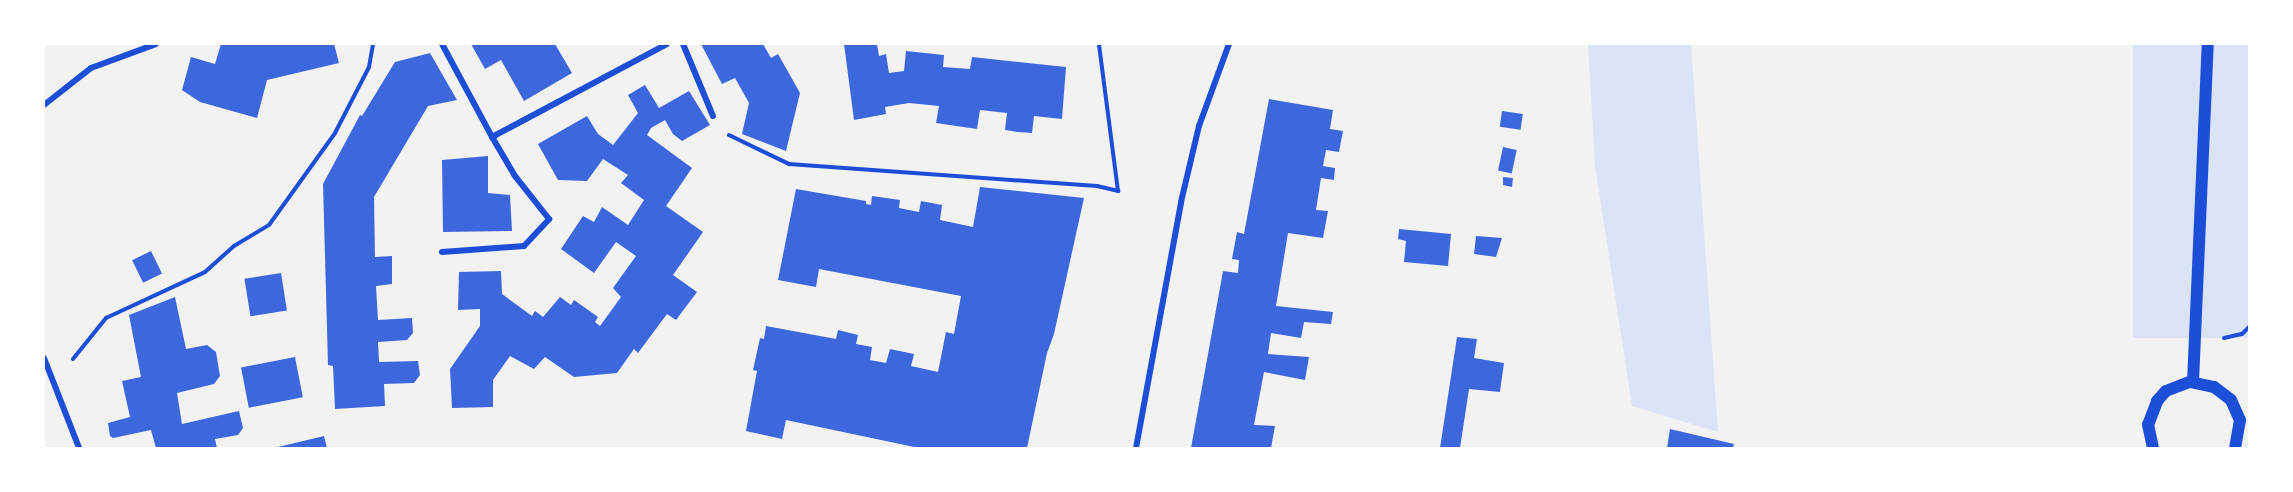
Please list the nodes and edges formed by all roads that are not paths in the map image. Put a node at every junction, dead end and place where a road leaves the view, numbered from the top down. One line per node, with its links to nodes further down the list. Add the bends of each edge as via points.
1 (156, 44): 7 (street, via 91,68)
2 (442, 44): 9 (street)
3 (667, 44): 9 (street)
4 (683, 44): 8 (street)
5 (1229, 44): 14 (street, via 1199,126 1181,202)
6 (2208, 44): 12 (main road)
7 (44, 105)
8 (713, 116)
9 (492, 137): 10 (street, via 515,176 549,219 524,246)
10 (442, 252)
11 (44, 358): 13 (street)
12 (2193, 382): 15 (main road, via 2172,388 2157,401 2148,425); 16 (main road, via 2214,387 2231,400 2240,420)
13 (79, 448)
14 (1136, 448)
15 (2153, 448)
16 (2235, 448)

